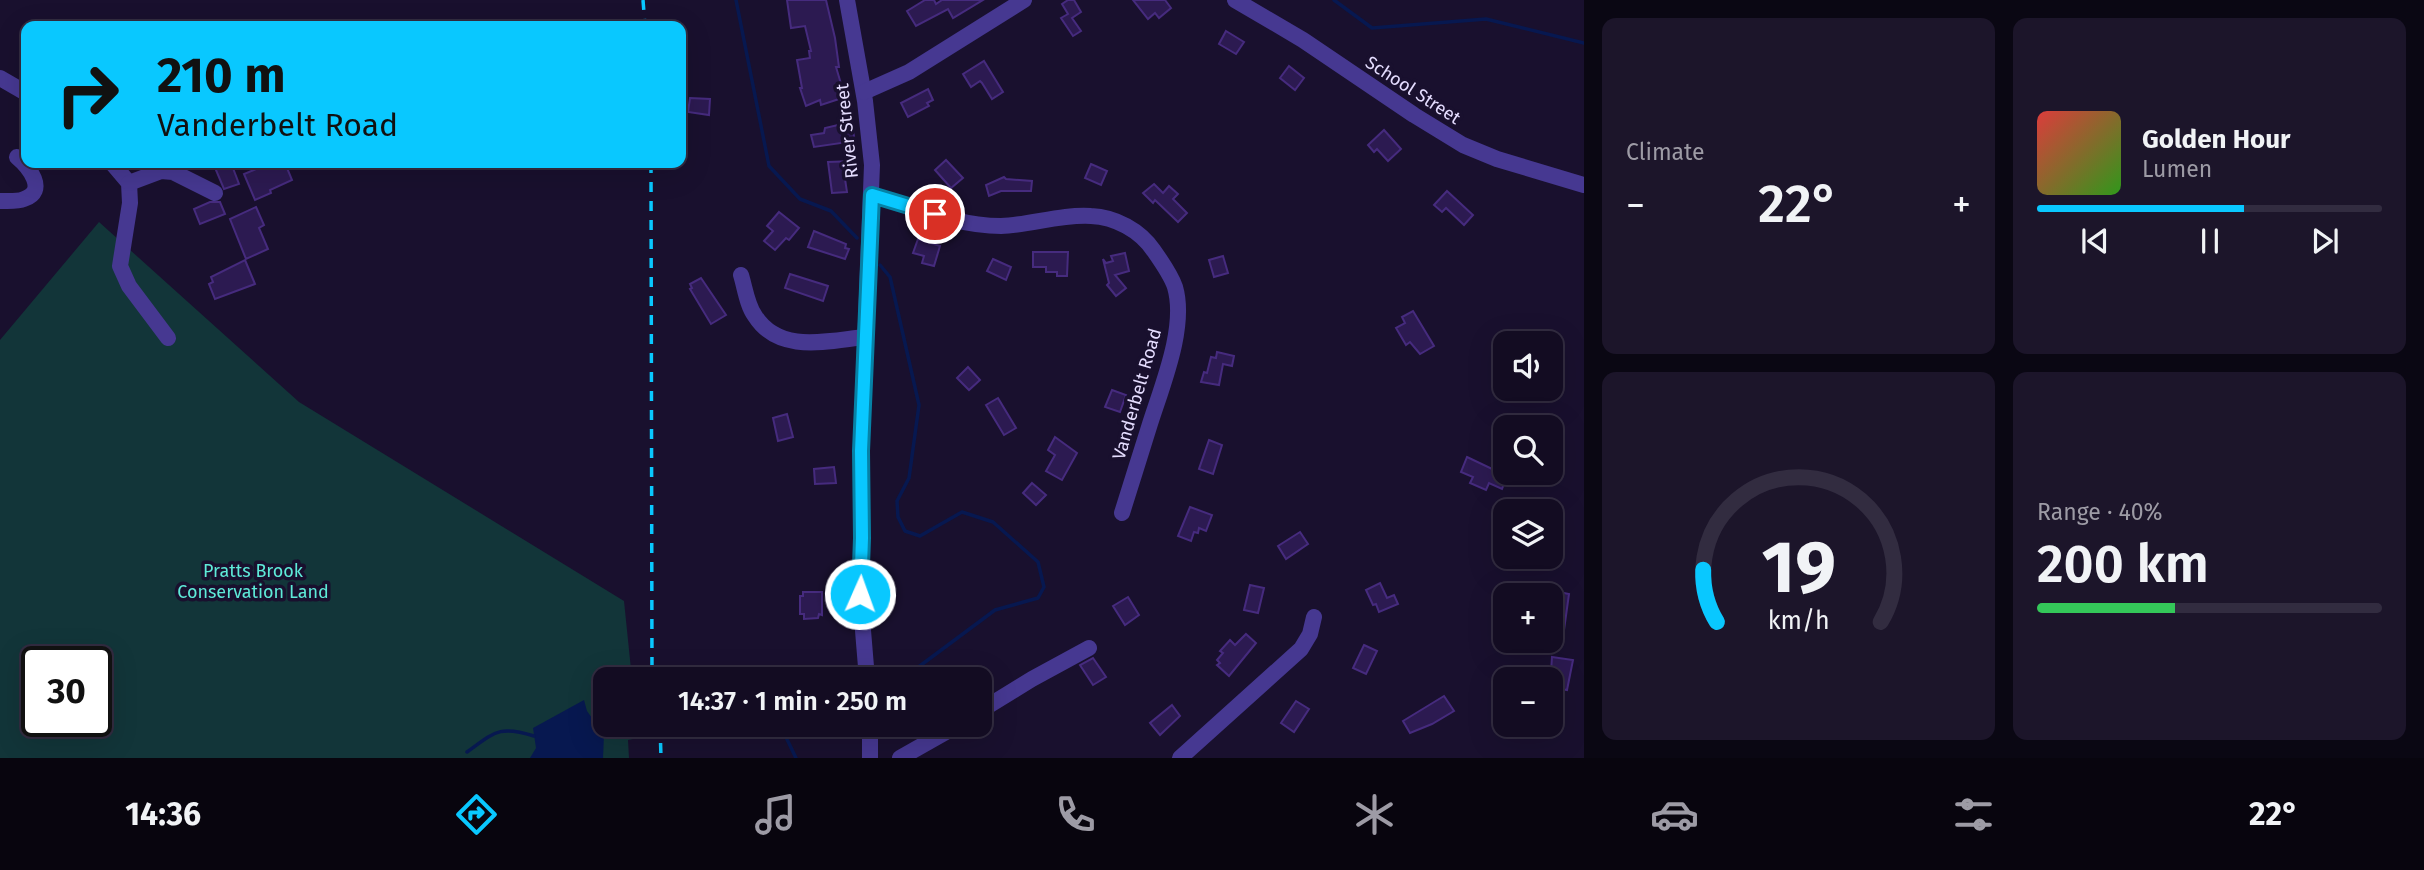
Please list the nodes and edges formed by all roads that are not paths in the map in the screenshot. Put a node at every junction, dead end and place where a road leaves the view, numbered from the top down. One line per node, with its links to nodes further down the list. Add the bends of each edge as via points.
1 (847, 0): 6 (street, River Street)
2 (1024, 0): 6 (street, via 909,72)
3 (1235, 0): 10 (street, School Street, via 1463,145)
4 (0, 78): 5 (street)
5 (21, 90)
6 (864, 92): 12 (street, River Street)
7 (27, 168): 13 (street, via 34,174 32,195 22,201)
8 (116, 168): 9 (street)
9 (129, 183): 11 (street, via 161,171 173,172); 16 (street, via 120,266 129,286)
10 (1584, 185)
11 (215, 193)
12 (872, 195): 15 (street, River Street); 17 (street, Vanderbelt Road, via 981,225 1107,218 1148,242 1175,287 1176,331)
13 (0, 201)
14 (741, 275): 15 (street, via 753,314 780,340)
15 (865, 337): 20 (street, River Street, via 860,594)
16 (168, 338)
17 (1122, 513)
18 (1314, 617): 26 (street, via 1301,649)
19 (1089, 648): 21 (street)
20 (866, 667)
21 (992, 704)
22 (870, 737): 24 (street)
23 (937, 737): 25 (street)
24 (870, 758)
25 (900, 758)
26 (1181, 758)

